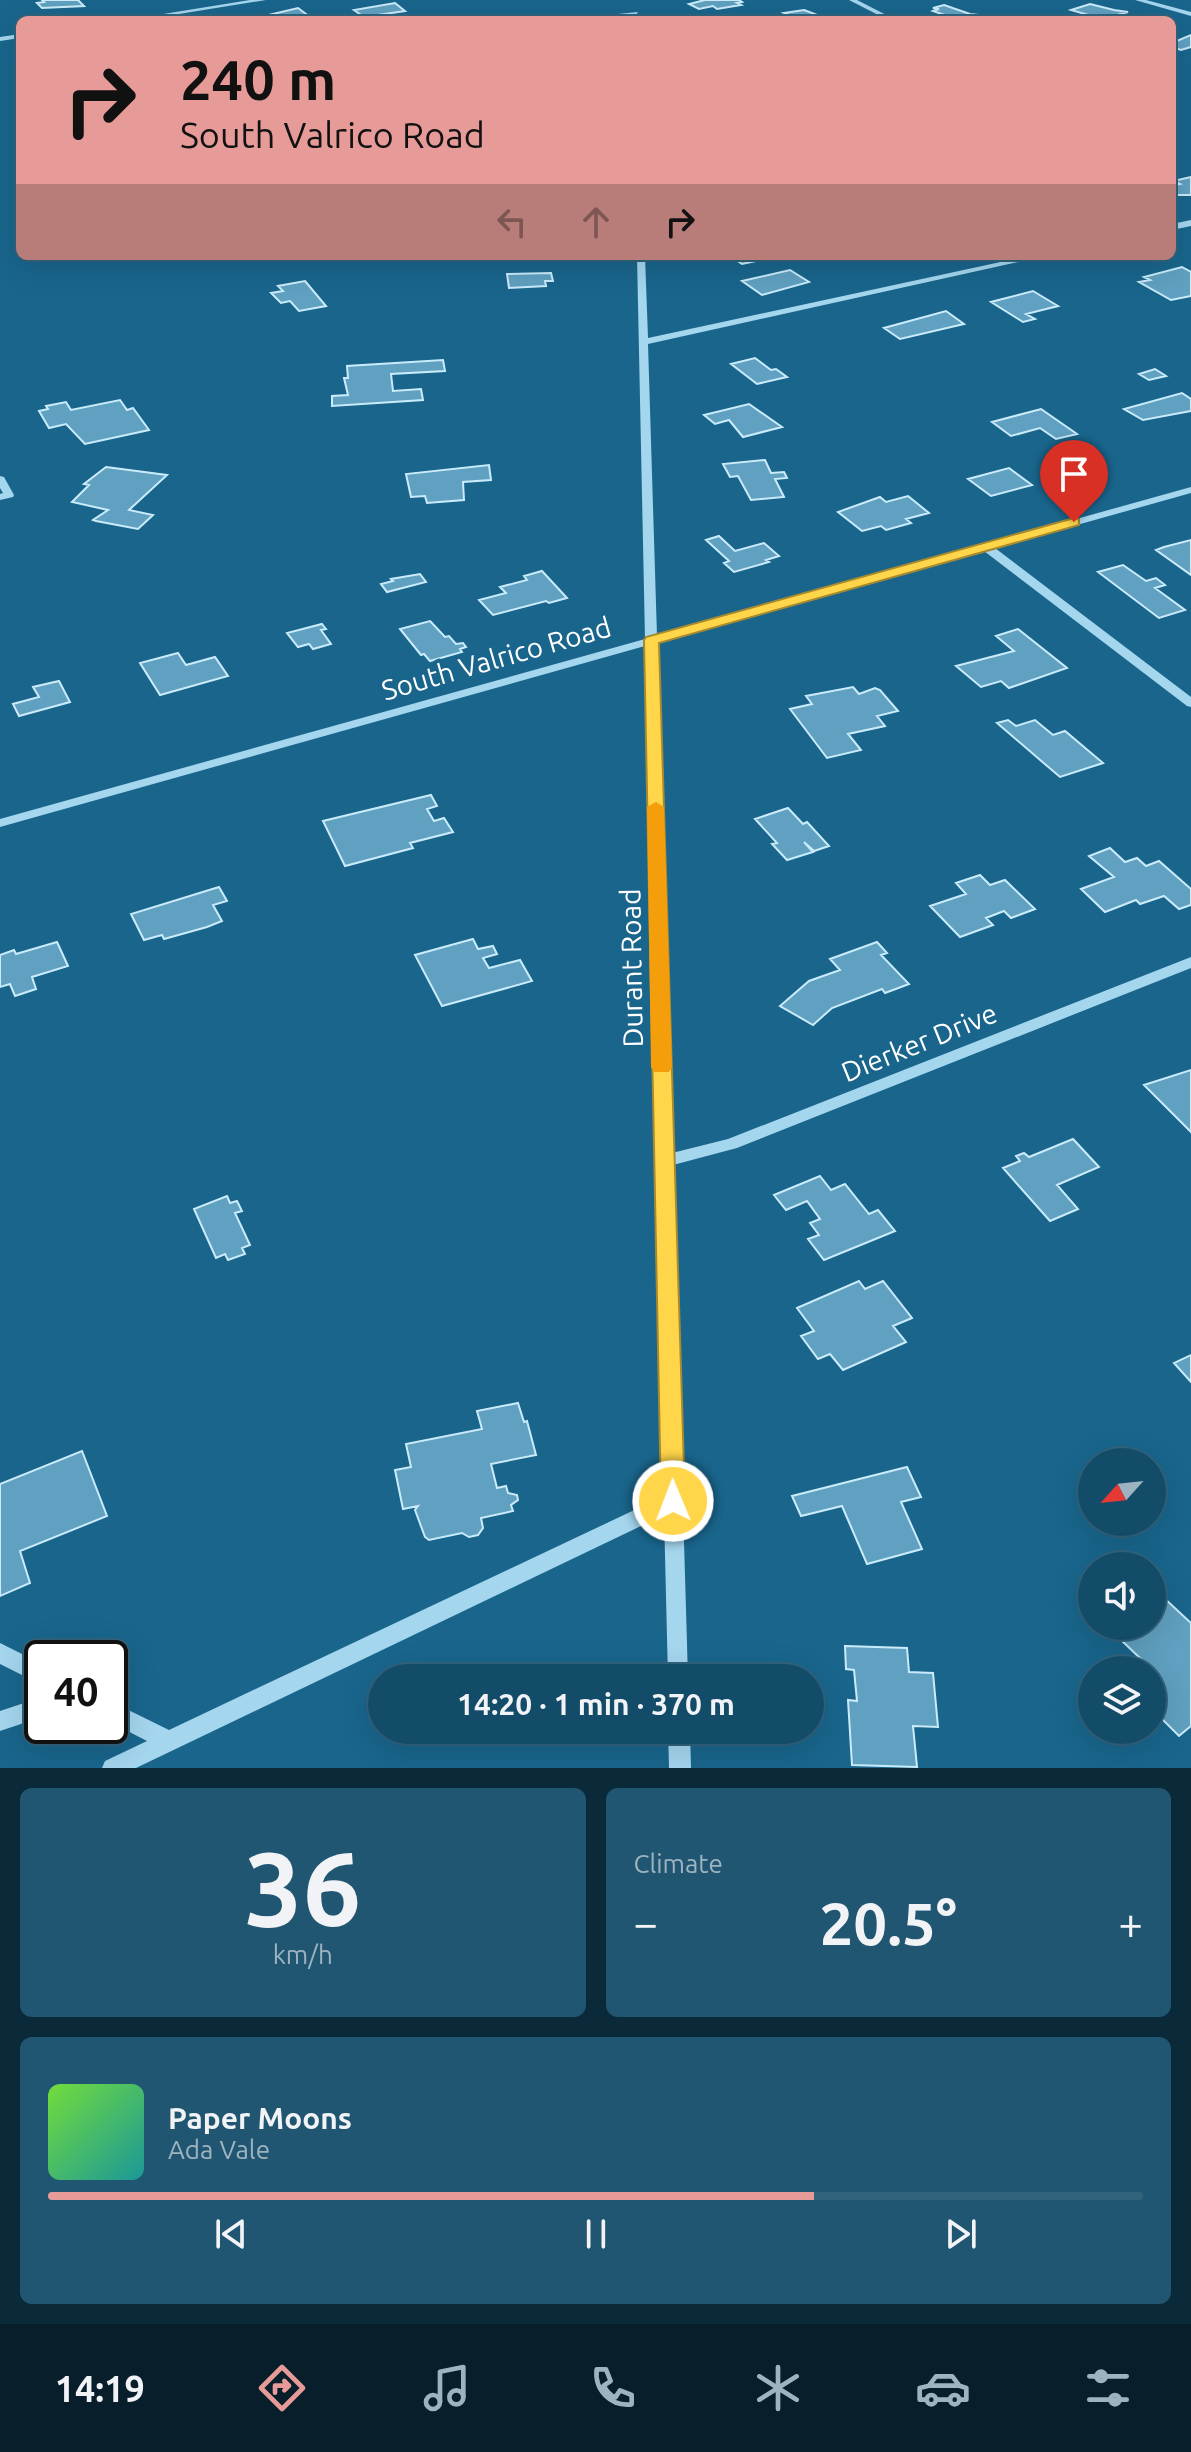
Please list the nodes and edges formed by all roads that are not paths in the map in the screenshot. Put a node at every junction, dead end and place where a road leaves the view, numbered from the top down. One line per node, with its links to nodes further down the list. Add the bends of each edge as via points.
1 (263, 0): 6 (street)
2 (636, 0): 7 (street)
3 (852, 0): 8 (street)
4 (1138, 0): 5 (street)
5 (1191, 14)
6 (156, 16)
7 (636, 16)
8 (885, 16)
9 (641, 260): 11 (street, Durant Road)
10 (1022, 260): 11 (street)
11 (643, 342): 16 (street, Durant Road)
12 (0, 479): 14 (street, via 9,495)
13 (1191, 490): 15 (street, South Valrico Road)
14 (0, 497)
15 (986, 547): 16 (street, South Valrico Road); 17 (street)
16 (651, 640): 18 (street, South Valrico Road); 20 (street, Durant Road)
17 (1191, 703)
18 (0, 823)
19 (1191, 962): 20 (street, Dierker Drive, via 731,1144)
20 (664, 1161): 21 (street, Durant Road)
21 (673, 1501): 23 (street, Durant Road); 28 (street)
22 (0, 1653): 24 (street)
23 (678, 1664)
24 (24, 1666)
25 (24, 1713): 27 (street)
26 (128, 1720): 28 (street)
27 (0, 1721)
28 (168, 1741): 30 (street)
29 (679, 1744): 31 (street)
30 (113, 1768)
31 (680, 1768)

